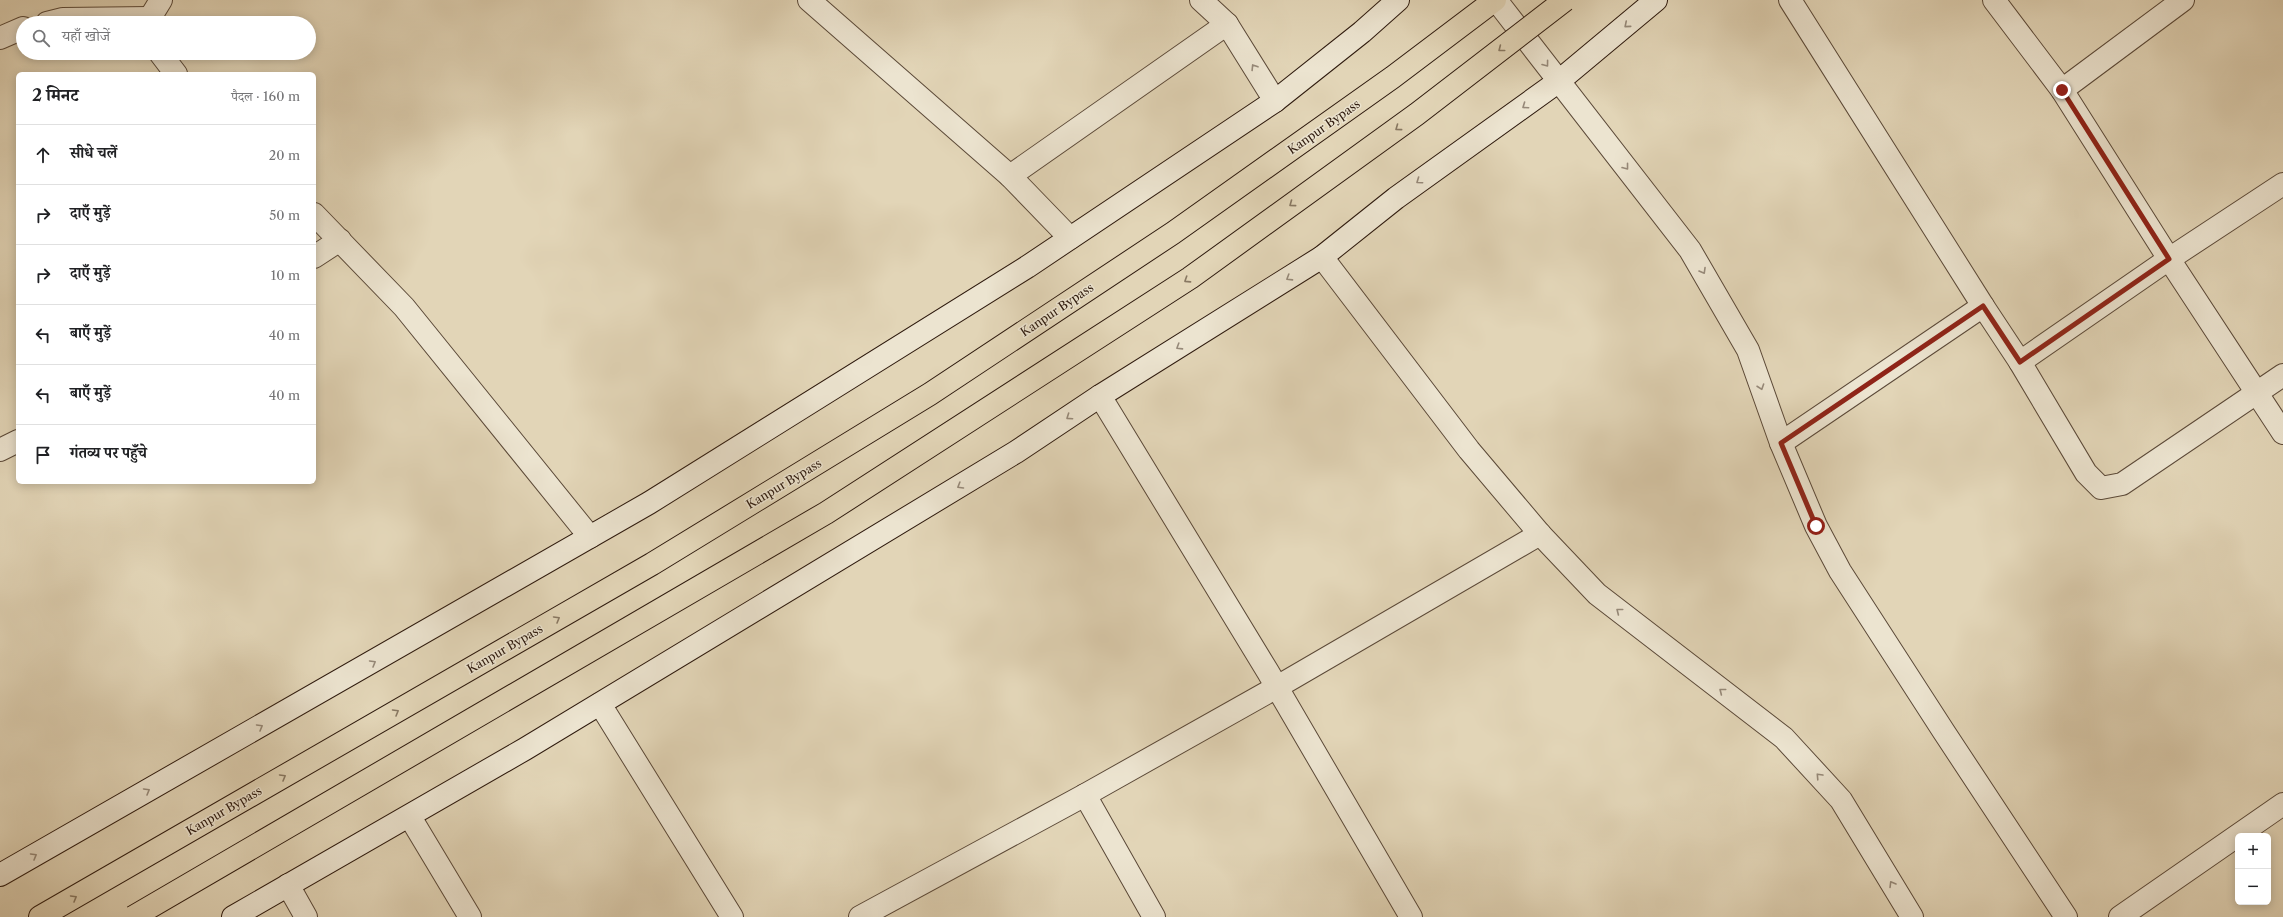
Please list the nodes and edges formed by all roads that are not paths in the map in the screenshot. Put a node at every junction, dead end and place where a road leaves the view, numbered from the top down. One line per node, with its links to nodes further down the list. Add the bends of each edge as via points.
1 (809, 0): 20 (street)
2 (1201, 0): 12 (street)
3 (1398, 0): 19 (street)
4 (1496, 0): 17 (street, one-way to 17); 46 (highway, Kanpur Bypass, one-way to 4, via 645,568 930,394 1174,233 1393,77)
5 (1565, 0): 47 (highway, one-way to 47, bridge, via 1417,114 1190,278 826,513)
6 (1656, 0): 17 (street, one-way to 17)
7 (1790, 0): 28 (street)
8 (1994, 0): 18 (street)
9 (2183, 0): 18 (street)
10 (154, 14): 11 (street)
11 (118, 16)
12 (1227, 24): 19 (street, one-way to 12); 20 (street)
13 (16, 31): 14 (street)
14 (0, 38)
15 (165, 60): 16 (street)
16 (174, 72)
17 (1560, 81): 26 (street, one-way to 26, via 1396,198); 35 (street, one-way to 35, via 1690,250 1748,350)
18 (2062, 90): 27 (street)
19 (1275, 101): 23 (street)
20 (1010, 176): 23 (street)
21 (2283, 184): 27 (street)
22 (316, 216): 24 (street)
23 (1070, 238): 38 (street, via 649,503)
24 (340, 240): 25 (street); 38 (street, via 404,307)
25 (316, 256)
26 (1322, 257): 32 (street, one-way to 32); 37 (street, via 1469,450)
27 (2169, 259): 29 (street); 31 (street)
28 (1983, 306): 29 (street); 35 (street)
29 (2020, 362): 31 (street, via 2086,474 2101,488 2122,484)
30 (2283, 375): 31 (street)
31 (2256, 392): 33 (street)
32 (1100, 396): 39 (street); 40 (street, one-way to 40, via 1016,452)
33 (2283, 433)
34 (16, 442): 36 (street)
35 (1781, 443): 56 (street, via 1816,526 1840,571)
36 (0, 450)
37 (1540, 534): 39 (street); 55 (street, one-way to 37, via 1841,800 1784,738 1597,594)
38 (590, 537): 44 (street, one-way to 38)
39 (1277, 687): 41 (street); 54 (street)
40 (600, 704): 43 (street); 51 (street)
41 (1085, 795): 52 (street); 53 (street)
42 (2283, 804): 57 (street)
43 (410, 817): 45 (street); 50 (street)
44 (0, 875)
45 (288, 885): 48 (street); 49 (street)
46 (40, 917)
47 (133, 917)
48 (233, 917)
49 (306, 917)
50 (470, 917)
51 (732, 917)
52 (860, 917)
53 (1154, 917)
54 (1411, 917)
55 (1912, 917)
56 (2066, 917)
57 (2120, 917)

